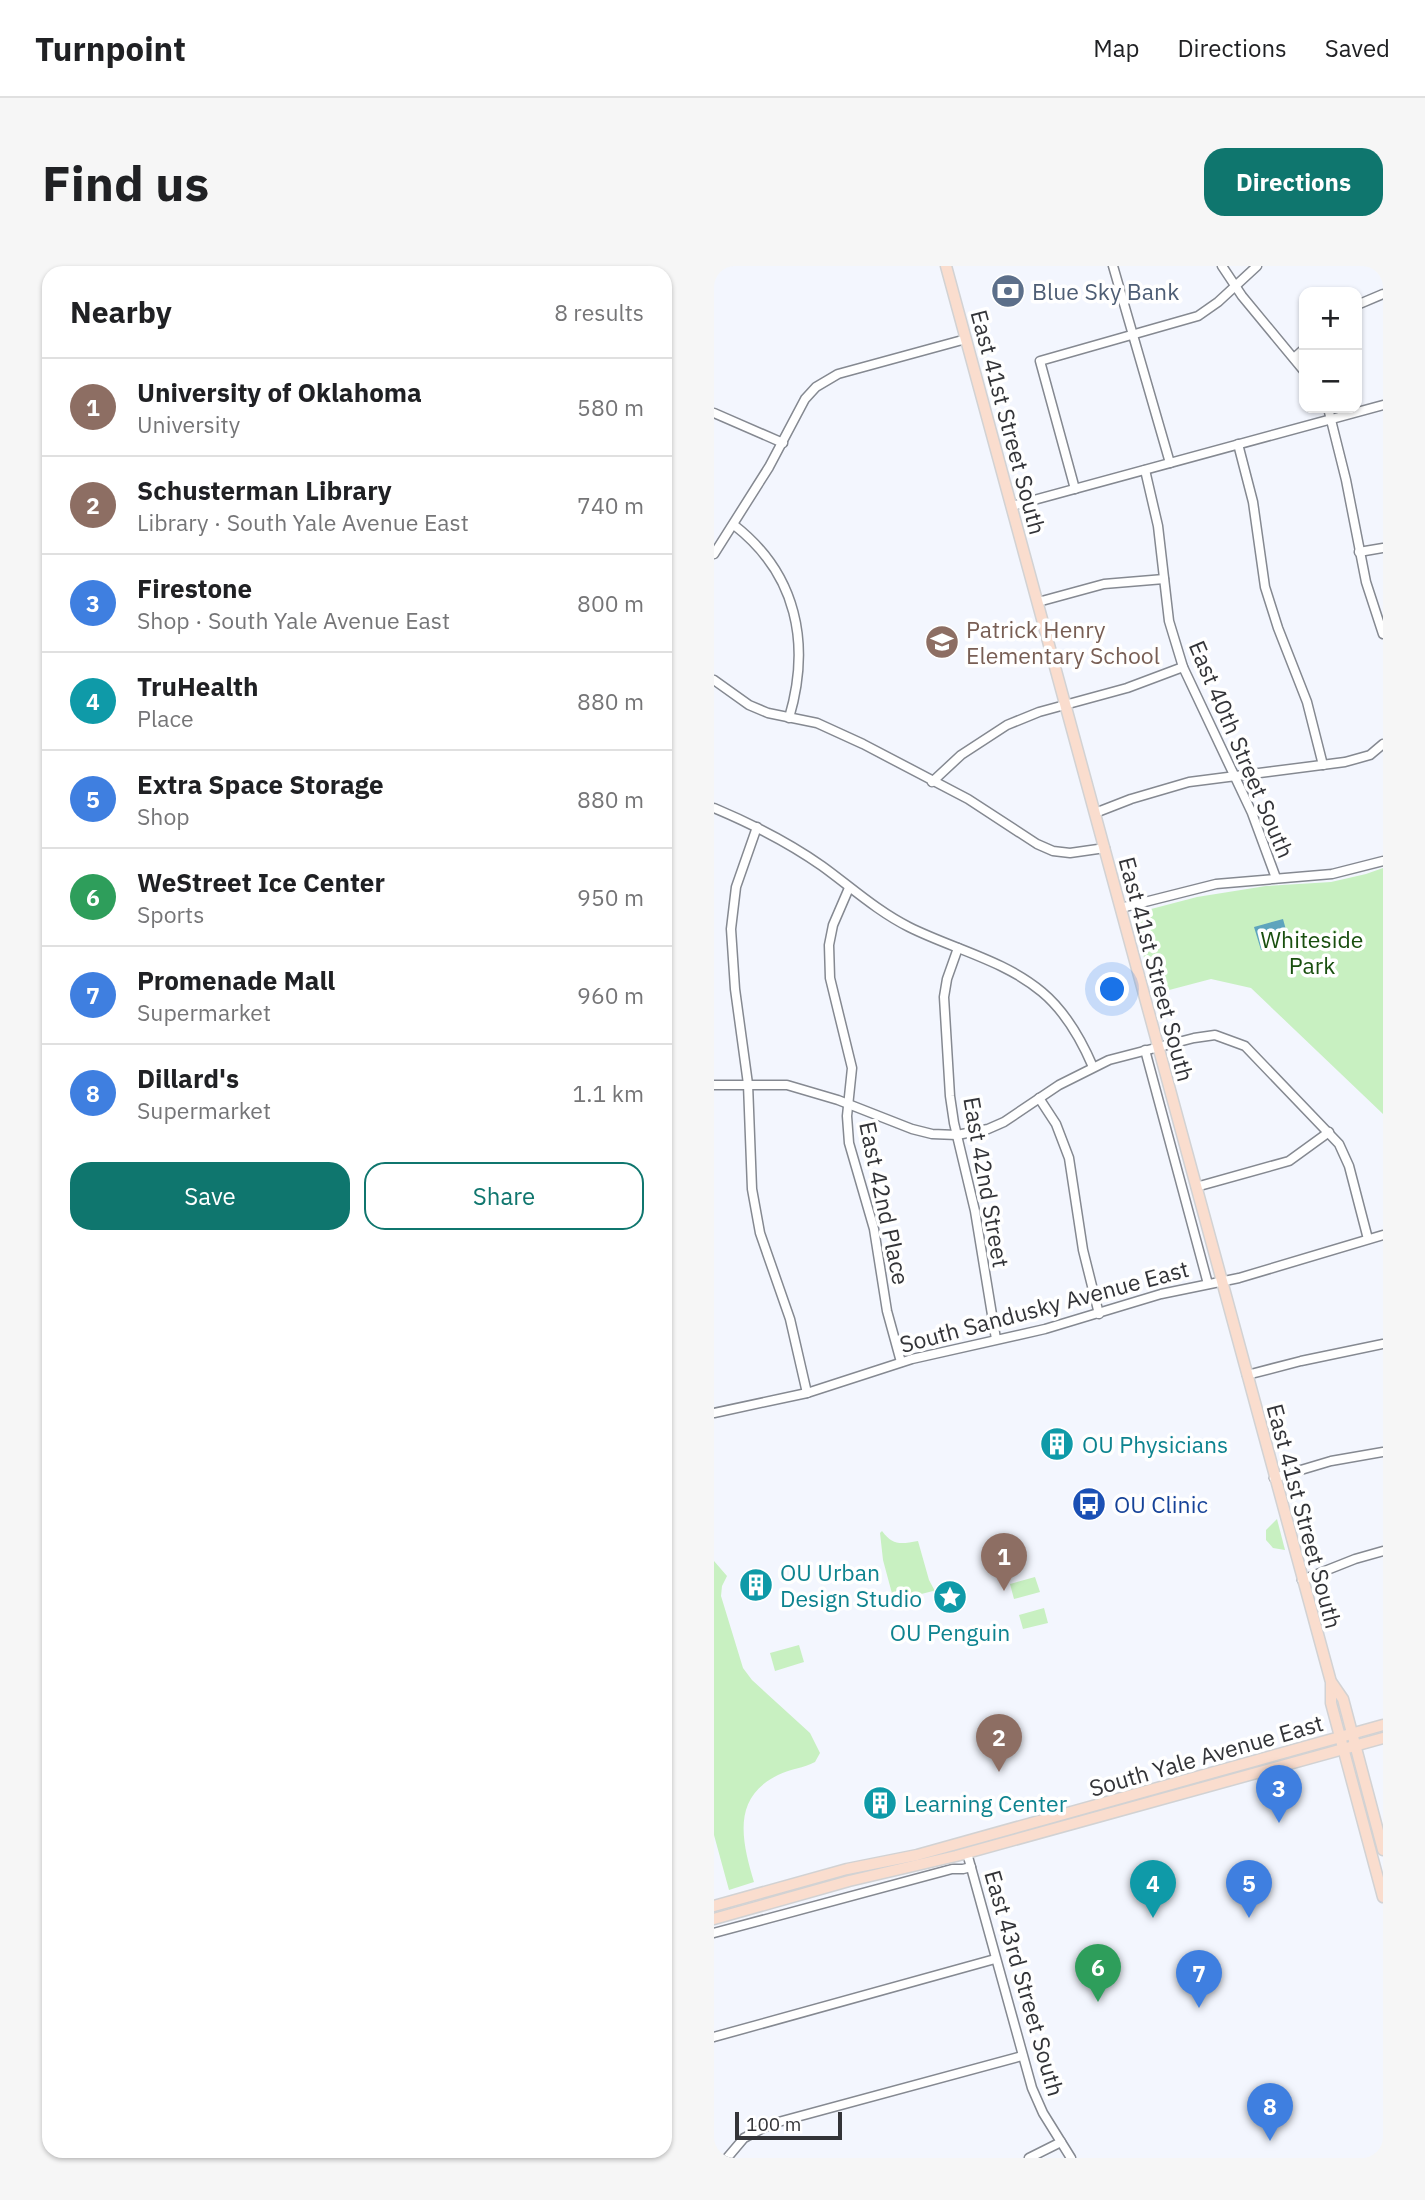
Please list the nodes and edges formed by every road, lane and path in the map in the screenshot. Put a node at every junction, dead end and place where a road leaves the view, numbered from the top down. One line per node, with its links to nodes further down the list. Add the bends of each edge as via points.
1 (946, 266): 9 (main road, East 41st Street South)
2 (1113, 266): 8 (street)
3 (1222, 266): 5 (street)
4 (1258, 266): 5 (street)
5 (1235, 286): 8 (street, via 1198,316); 11 (street)
6 (1383, 294): 7 (street)
7 (1362, 303)
8 (1134, 336): 19 (street); 21 (street, via 1040,361)
9 (966, 339): 17 (street, via 827,379 805,399); 22 (main road, East 41st Street South)
10 (1303, 350): 11 (street)
11 (1294, 358): 12 (street)
12 (1299, 364)
13 (1383, 405): 16 (street)
14 (714, 413): 17 (street)
15 (1329, 413): 16 (street)
16 (1331, 419): 18 (street); 25 (street)
17 (783, 443): 23 (street)
18 (1238, 444): 19 (street); 35 (street, via 1253,502 1265,587 1307,702)
19 (1170, 463): 20 (street)
20 (1145, 470): 21 (street); 27 (street, East 40th Street South)
21 (1075, 489): 22 (street)
22 (1012, 506): 28 (main road, East 41st Street South)
23 (734, 525): 26 (street); 33 (street, via 765,554 793,608 799,665)
24 (1383, 548): 25 (street)
25 (1359, 552): 29 (street)
26 (714, 554)
27 (1164, 579): 28 (street, via 1104,584); 30 (street, East 40th Street South, via 1169,621)
28 (1038, 602): 32 (main road, East 41st Street South)
29 (1383, 634)
30 (1183, 667): 32 (street); 36 (street, East 40th Street South)
31 (714, 680): 33 (street, via 749,705)
32 (1065, 705): 37 (street, via 1007,725 961,755); 39 (main road, East 41st Street South)
33 (789, 718): 37 (street, via 836,731)
34 (1383, 744): 35 (street, via 1370,755)
35 (1323, 765): 36 (street)
36 (1234, 776): 39 (street, via 1163,789); 43 (street, East 40th Street South)
37 (932, 782): 41 (street, via 1054,851 1080,853)
38 (714, 808): 40 (street)
39 (1095, 813): 41 (main road, East 41st Street South)
40 (757, 827): 44 (street); 50 (street, via 737,887 731,929)
41 (1105, 848): 45 (main road, East 41st Street South)
42 (1383, 861): 43 (street, via 1341,872)
43 (1276, 878): 45 (street, via 1216,884)
44 (849, 888): 46 (street, via 909,927); 53 (street, East 42nd Place, via 832,925 829,963 852,1068)
45 (1121, 908): 47 (main road, East 41st Street South)
46 (958, 948): 49 (street, via 1013,972 1044,993 1081,1040); 55 (street, East 42nd Street, via 944,997)
47 (1159, 1047): 48 (street); 54 (street, via 1215,1035 1237,1041); 56 (main road, East 41st Street South)
48 (1145, 1050): 49 (street); 60 (street, East 41st Street South)
49 (1093, 1067): 52 (street)
50 (748, 1084): 51 (street); 53 (street, via 787,1085); 66 (street, via 754,1210 790,1319)
51 (714, 1085)
52 (1039, 1098): 55 (street, via 998,1125); 61 (street, via 1056,1124 1069,1158 1083,1250)
53 (849, 1105): 55 (street, via 912,1129); 64 (street, East 42nd Place, via 849,1143 874,1229 887,1311)
54 (1329, 1132): 56 (street, via 1289,1161); 58 (street, via 1349,1166)
55 (957, 1135): 62 (street, East 42nd Street)
56 (1196, 1187): 59 (main road, East 41st Street South)
57 (1383, 1235): 58 (street, South Sandusky Avenue East)
58 (1368, 1239): 59 (street, South Sandusky Avenue East)
59 (1222, 1281): 60 (street, South Sandusky Avenue East); 65 (main road, East 41st Street South)
60 (1208, 1284): 61 (street, South Sandusky Avenue East)
61 (1099, 1314): 62 (street, South Sandusky Avenue East)
62 (996, 1339): 64 (street, South Sandusky Avenue East)
63 (1383, 1344): 65 (street)
64 (901, 1362): 66 (street, South Sandusky Avenue East)
65 (1247, 1375): 69 (main road, East 41st Street South)
66 (807, 1393): 67 (street, South Sandusky Avenue East)
67 (714, 1413)
68 (1383, 1452): 69 (street)
69 (1274, 1478): 71 (main road, East 41st Street South)
70 (1383, 1551): 71 (street)
71 (1302, 1580): 72 (main road, East 41st Street South)
72 (1331, 1682): 74 (main road, East 41st Street South, via 1343,1699); 75 (main road, East 41st Street South)
73 (1383, 1725): 74 (main road, South Yale Avenue East)
74 (1352, 1733): 75 (main road, South Yale Avenue East); 77 (main road, East 41st Street South)
75 (1339, 1737): 78 (main road, East 41st Street South); 79 (main road, South Yale Avenue East)
76 (1383, 1738): 77 (main road, South Yale Avenue East)
77 (1356, 1745): 78 (main road, South Yale Avenue East); 82 (main road, East 41st Street South)
78 (1343, 1749): 80 (main road, South Yale Avenue East); 86 (main road, East 41st Street South)
79 (1184, 1782): 80 (main road); 81 (main road, South Yale Avenue East)
80 (1171, 1797): 83 (main road, South Yale Avenue East)
81 (965, 1841): 83 (main road); 85 (main road, South Yale Avenue East)
82 (1383, 1850)
83 (967, 1853): 84 (street, East 43rd Street South); 87 (main road, South Yale Avenue East)
84 (971, 1867): 90 (street); 91 (street, East 43rd Street South)
85 (763, 1892): 87 (main road); 88 (main road, South Yale Avenue East)
86 (1383, 1897)
87 (766, 1903): 89 (main road, South Yale Avenue East)
88 (714, 1906)
89 (714, 1919)
90 (714, 1933)
91 (995, 1959): 92 (street); 93 (street, East 43rd Street South)
92 (714, 2037)
93 (1022, 2056): 94 (street, East 43rd Street South, via 1037,2102); 95 (street, via 771,2124 744,2138)
94 (1061, 2142): 96 (street); 97 (street, East 43rd Street South)
95 (727, 2158)
96 (1029, 2158)
97 (1071, 2158)

